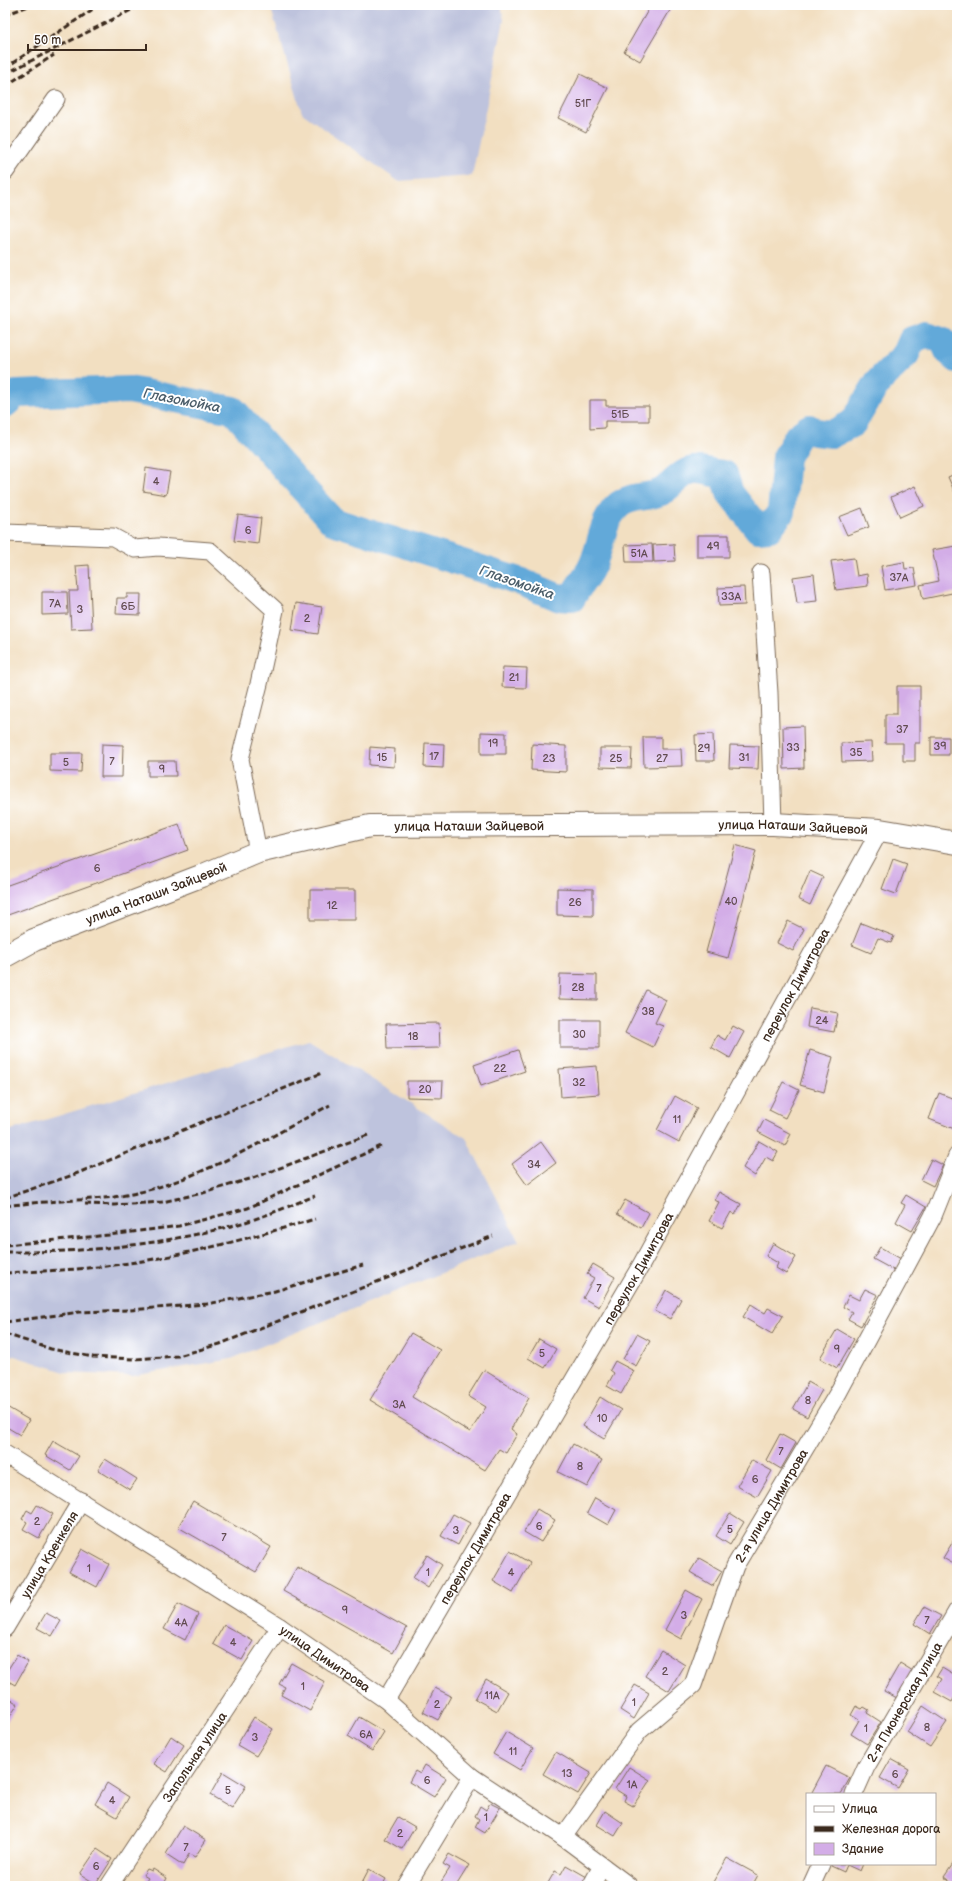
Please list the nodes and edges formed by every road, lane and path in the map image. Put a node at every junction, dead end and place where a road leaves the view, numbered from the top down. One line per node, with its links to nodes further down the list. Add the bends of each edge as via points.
1 (56, 99): 2 (street)
2 (5, 172)
3 (5, 533): 8 (street, via 113,537 135,548 210,551 276,610 240,759)
4 (761, 573): 5 (street, via 769,693)
5 (773, 824): 6 (street, улица Наташи Зайцевой); 8 (street, улица Наташи Зайцевой, via 370,826)
6 (880, 830): 7 (street, улица Наташи Зайцевой); 16 (street, переулок Димитрова, via 640,1267)
7 (957, 843)
8 (258, 852): 9 (street, улица Наташи Зайцевой, via 34,940)
9 (5, 956)
10 (957, 1156): 19 (street, 2-я улица Димитрова, via 933,1216 838,1392 735,1566 693,1685 639,1731)
11 (5, 1454): 12 (street, улица Димитрова)
12 (81, 1501): 14 (street, улица Димитрова); 15 (street, улица Кренкеля)
13 (957, 1611): 18 (street, 2-я Пионерская улица, via 866,1767)
14 (280, 1626): 16 (street, улица Димитрова); 22 (street, Запольная улица)
15 (5, 1628)
16 (386, 1700): 17 (street, улица Димитрова)
17 (472, 1777): 19 (street, улица Димитрова); 23 (street)
18 (854, 1793)
19 (563, 1837): 21 (street, улица Димитрова)
20 (822, 1865): 26 (street)
21 (602, 1866): 24 (street); 25 (street, улица Димитрова)
22 (109, 1886)
23 (406, 1886)
24 (591, 1886)
25 (629, 1886)
26 (811, 1886)

